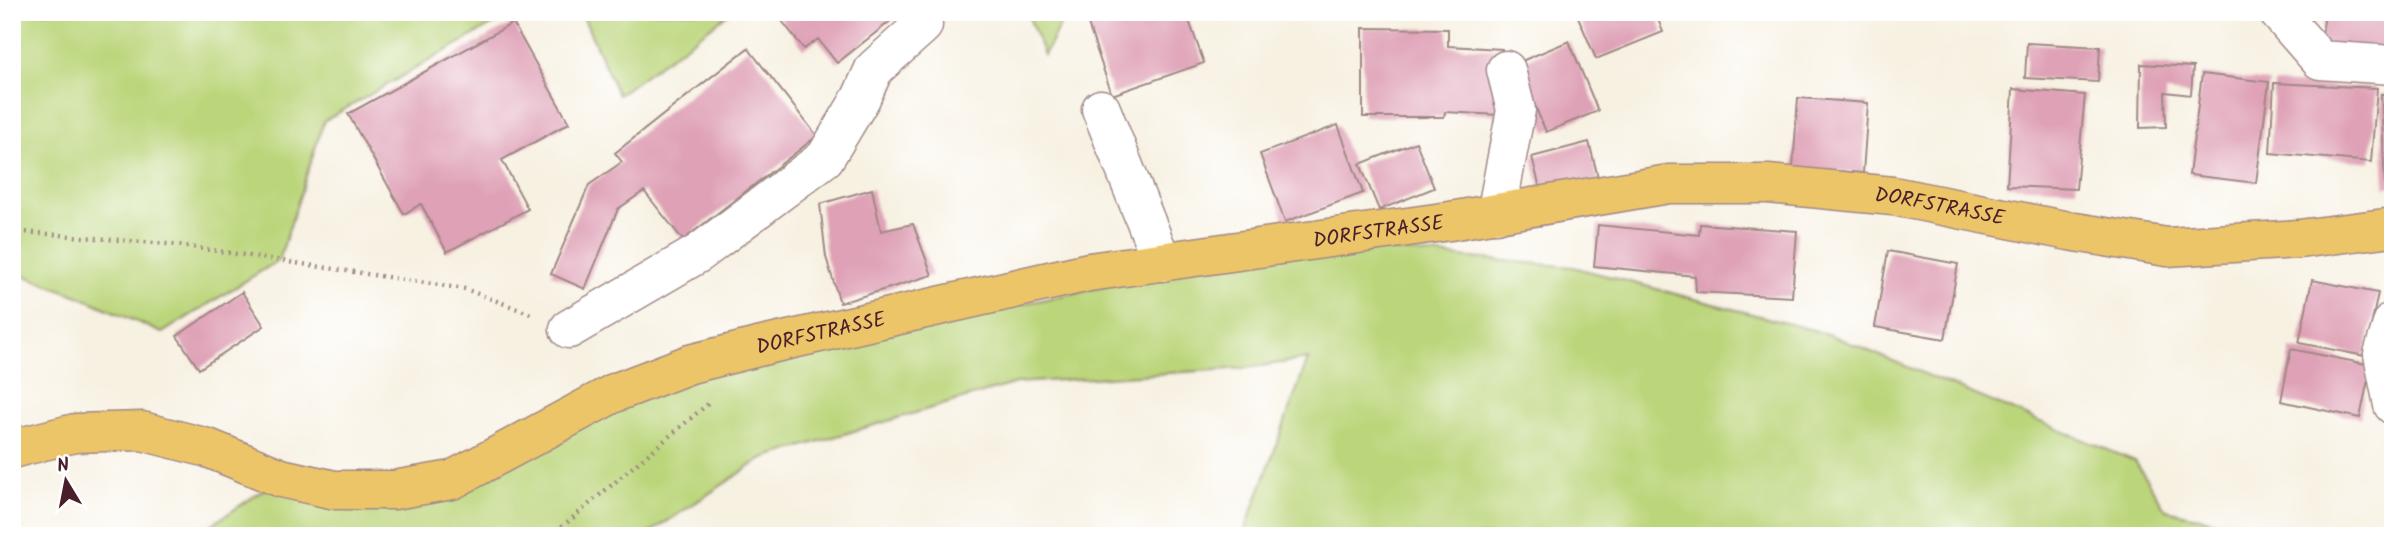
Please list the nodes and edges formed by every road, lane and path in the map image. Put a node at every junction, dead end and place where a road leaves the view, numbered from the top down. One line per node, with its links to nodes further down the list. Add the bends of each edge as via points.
1 (2278, 12): 3 (street, via 2320,60)
2 (923, 25): 11 (street, via 874,69 825,158 699,253)
3 (2393, 65)
4 (1506, 70): 6 (street, via 1516,110)
5 (1101, 109): 9 (street)
6 (1496, 214): 7 (main road, DORFSTRASSE, via 1669,184 1768,184 1893,196 2167,247 2299,239); 9 (main road, DORFSTRASSE)
7 (2393, 227)
8 (12, 231): 11 (path, via 178,245 465,289)
9 (1162, 262): 14 (main road, DORFSTRASSE, via 1089,272 690,364 614,393 452,480 394,491 335,490 281,478 208,448 142,430 75,433)
10 (2393, 321): 13 (street, via 2383,354)
11 (569, 329)
12 (710, 403): 15 (path)
13 (2393, 405)
14 (12, 449)
15 (551, 536)

